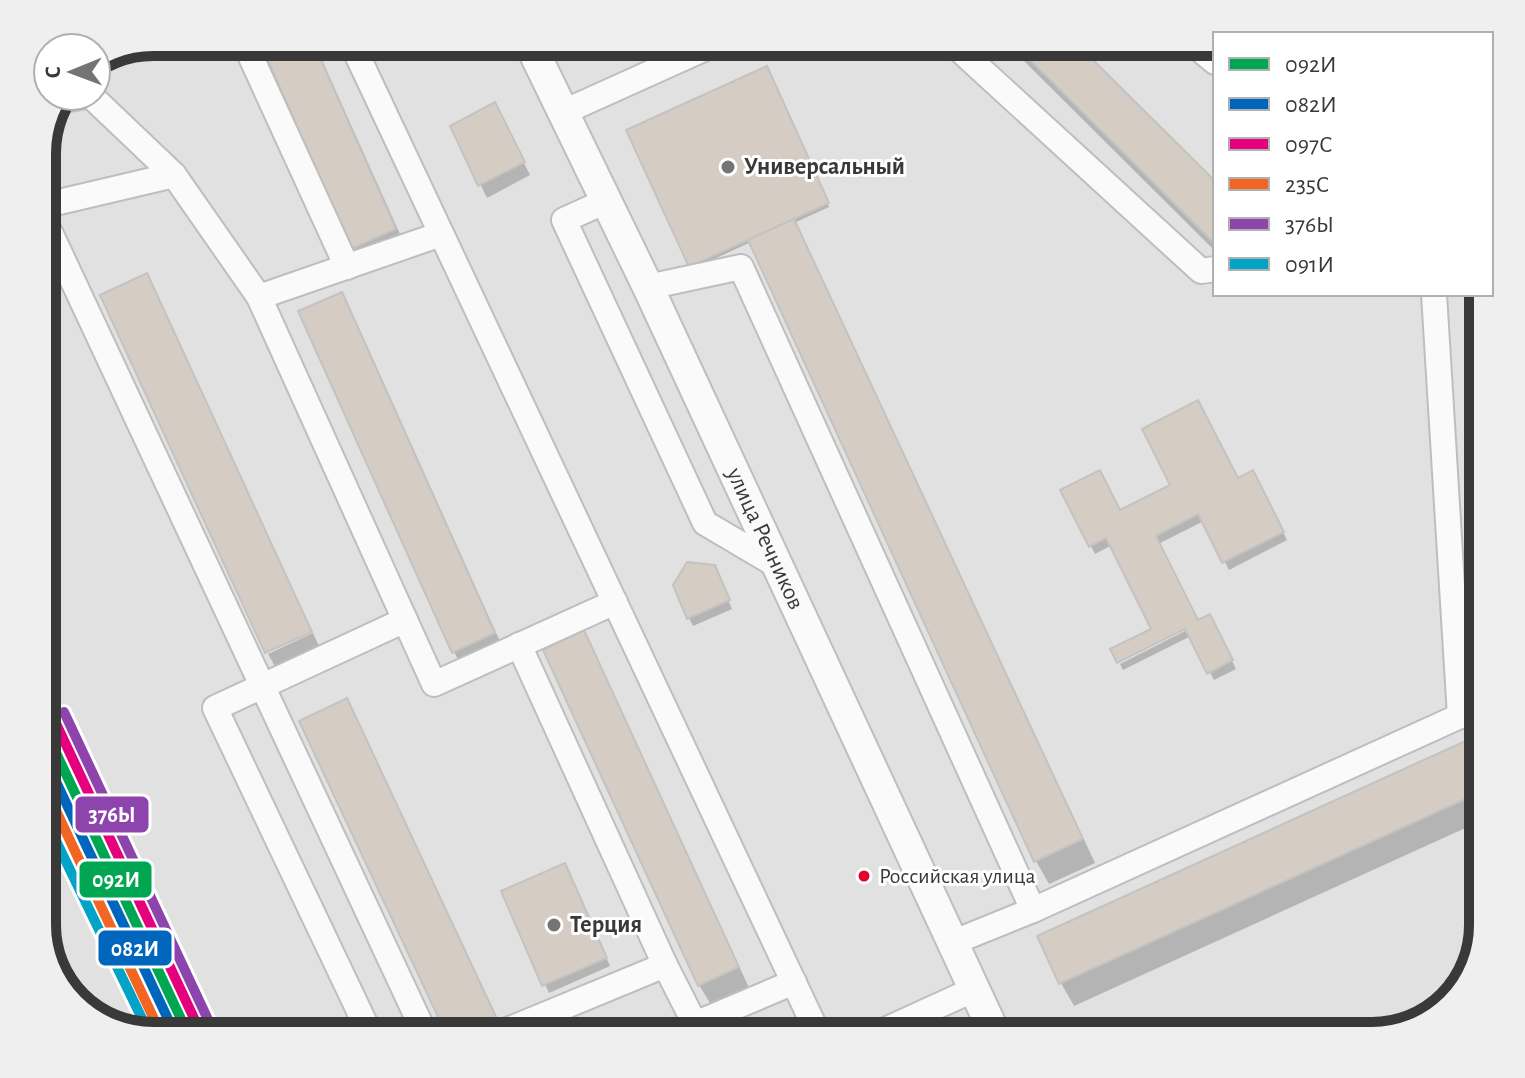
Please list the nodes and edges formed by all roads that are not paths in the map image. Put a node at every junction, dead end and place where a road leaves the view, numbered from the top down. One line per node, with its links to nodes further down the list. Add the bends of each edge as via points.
1 (250, 56): 13 (street)
2 (358, 56): 11 (street)
3 (536, 56): 7 (street, улица Речников)
4 (688, 56): 7 (street)
5 (966, 56): 14 (street, via 1201,271)
6 (105, 112): 8 (street)
7 (565, 114): 9 (street, улица Речников)
8 (174, 175): 10 (street); 17 (street)
9 (606, 201): 15 (street, улица Речников); 18 (street, via 564,220 705,523)
10 (56, 203)
11 (441, 234): 13 (street); 19 (street)
12 (56, 245): 23 (street)
13 (347, 267): 17 (street)
14 (1213, 269)
15 (648, 287): 18 (street, улица Речников); 25 (street, via 741,267)
16 (1434, 296): 22 (street)
17 (259, 297): 20 (street)
18 (778, 566): 26 (street, улица Речников)
19 (615, 602): 21 (street); 28 (street)
20 (405, 620): 21 (street, via 434,684); 23 (street)
21 (519, 645): 27 (street)
22 (1469, 679)
23 (262, 685): 30 (street, via 215,708); 31 (street)
24 (1469, 713): 25 (street)
25 (1033, 910): 26 (street)
26 (954, 942): 29 (street, улица Речников)
27 (665, 965): 32 (street); 33 (street)
28 (794, 982): 34 (street); 35 (street)
29 (975, 989): 36 (street); 37 (street, улица Речников)
30 (364, 1022)
31 (419, 1022)
32 (527, 1022)
33 (694, 1022)
34 (700, 1022)
35 (813, 1022)
36 (903, 1022)
37 (990, 1022)

